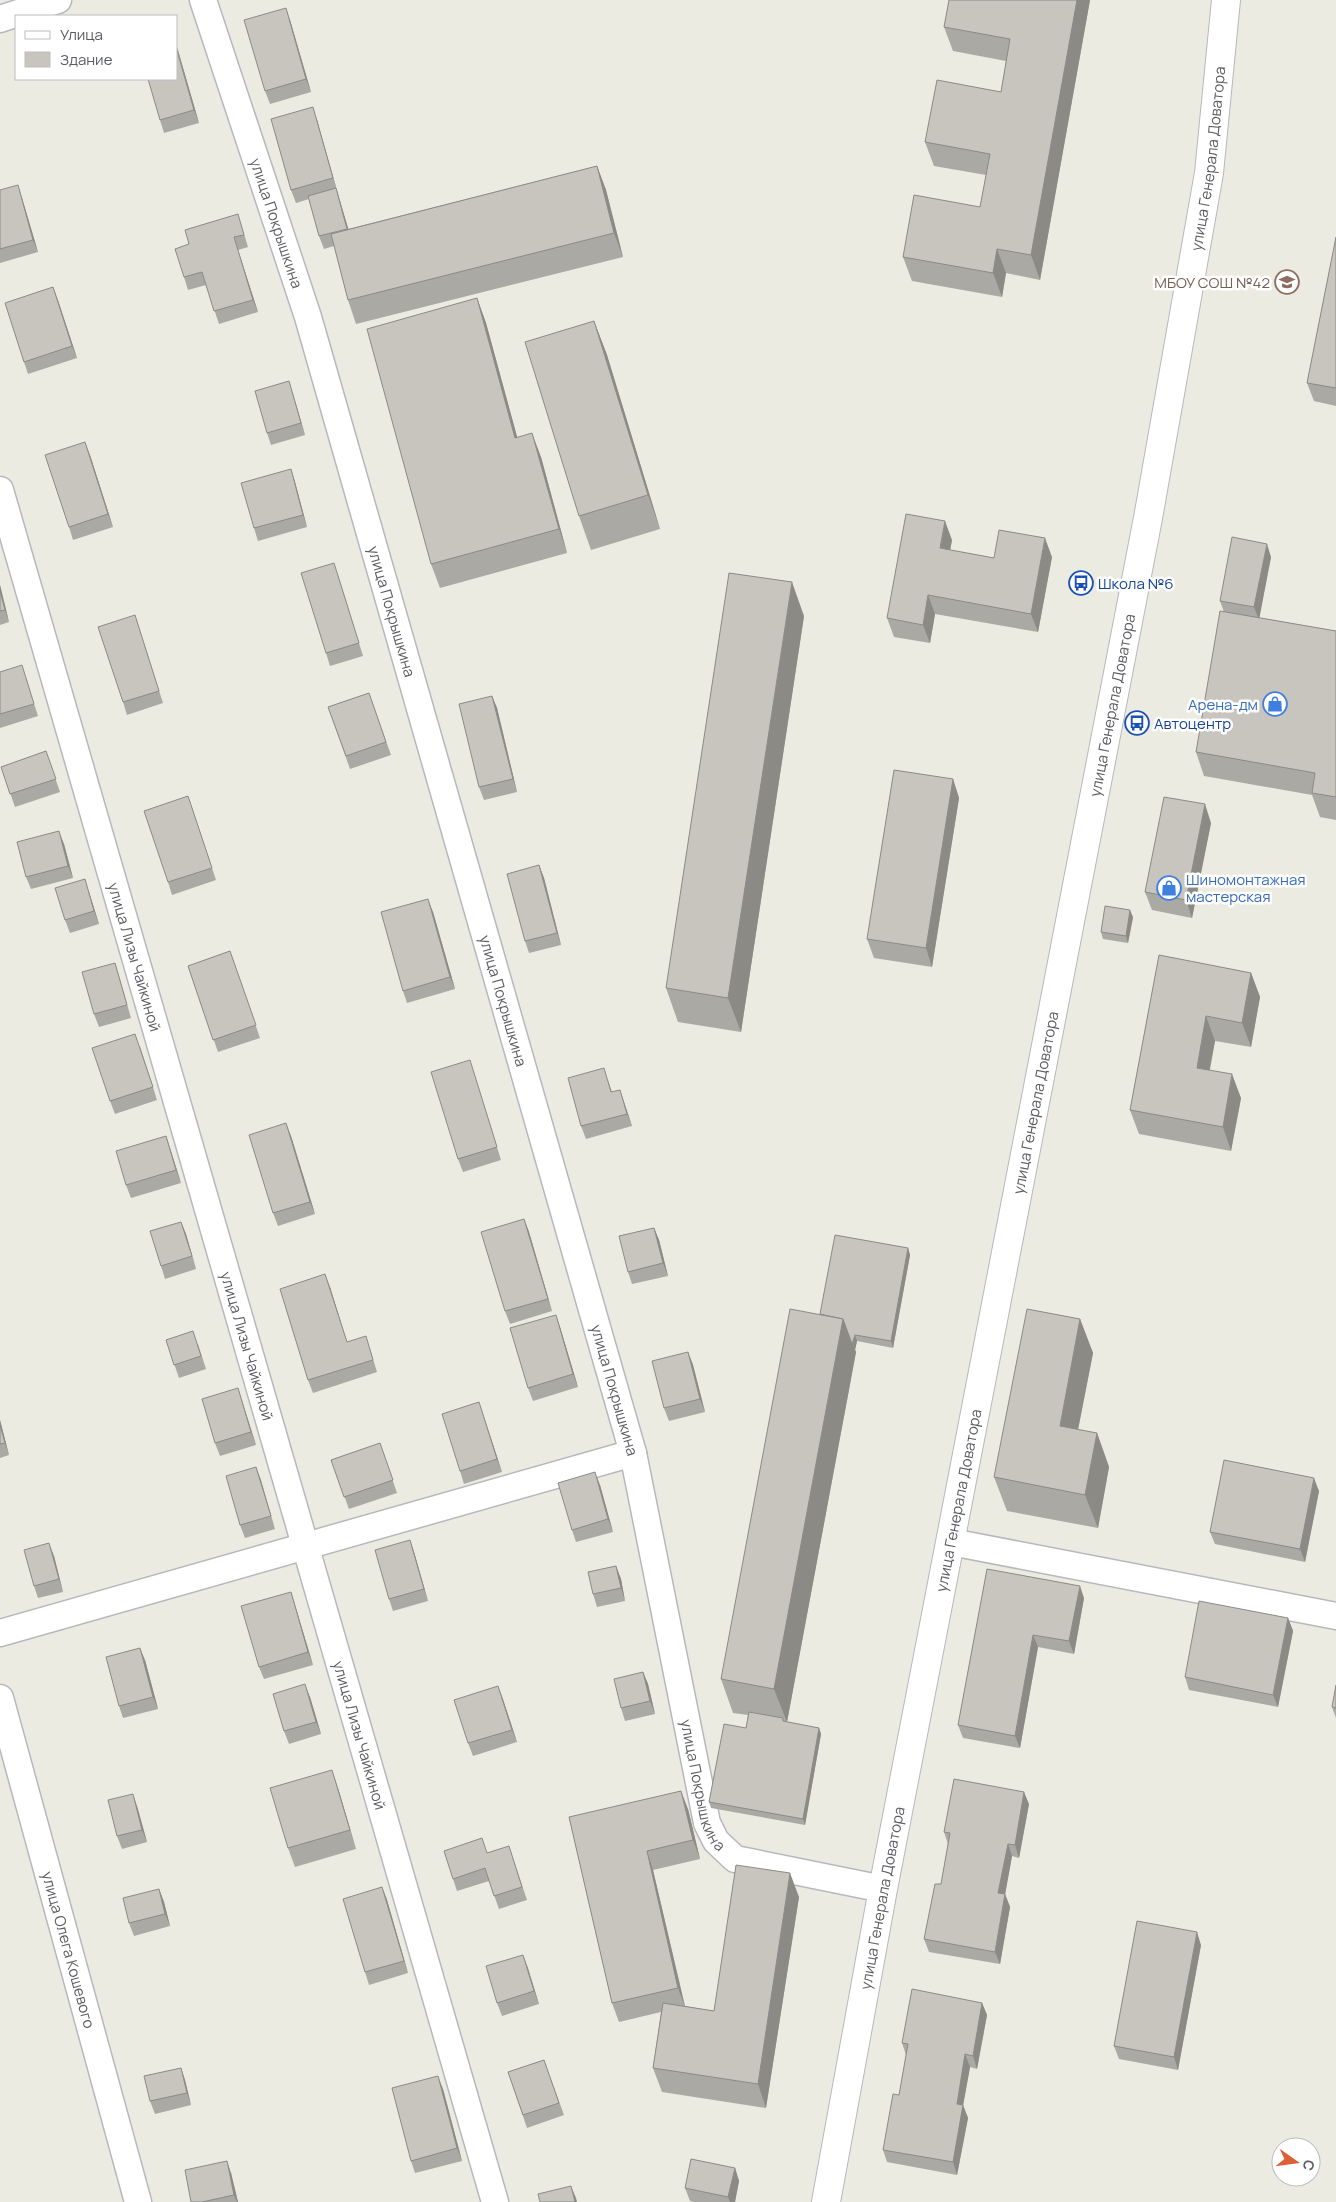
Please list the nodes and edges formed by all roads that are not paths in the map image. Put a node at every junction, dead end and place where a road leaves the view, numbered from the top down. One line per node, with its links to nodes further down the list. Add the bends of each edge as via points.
1 (58, 0): 4 (street)
2 (203, 0): 6 (street, улица Покрышкина, via 308,317)
3 (1226, 0): 7 (street, улица Генерала Доватора, via 1209,173 1155,480)
4 (0, 19)
5 (0, 490): 8 (street, улица Лизы Чайкиной)
6 (633, 1452): 8 (street); 12 (street, улица Покрышкина, via 707,1822 716,1841 735,1859)
7 (951, 1542): 9 (street); 12 (street, улица Генерала Доватора)
8 (306, 1545): 10 (street); 14 (street, улица Лизы Чайкиной)
9 (1336, 1616)
10 (0, 1633)
11 (0, 1698): 13 (street, улица Олега Кошевого)
12 (883, 1889): 15 (street, улица Генерала Доватора)
13 (138, 2202)
14 (495, 2202)
15 (826, 2202)

